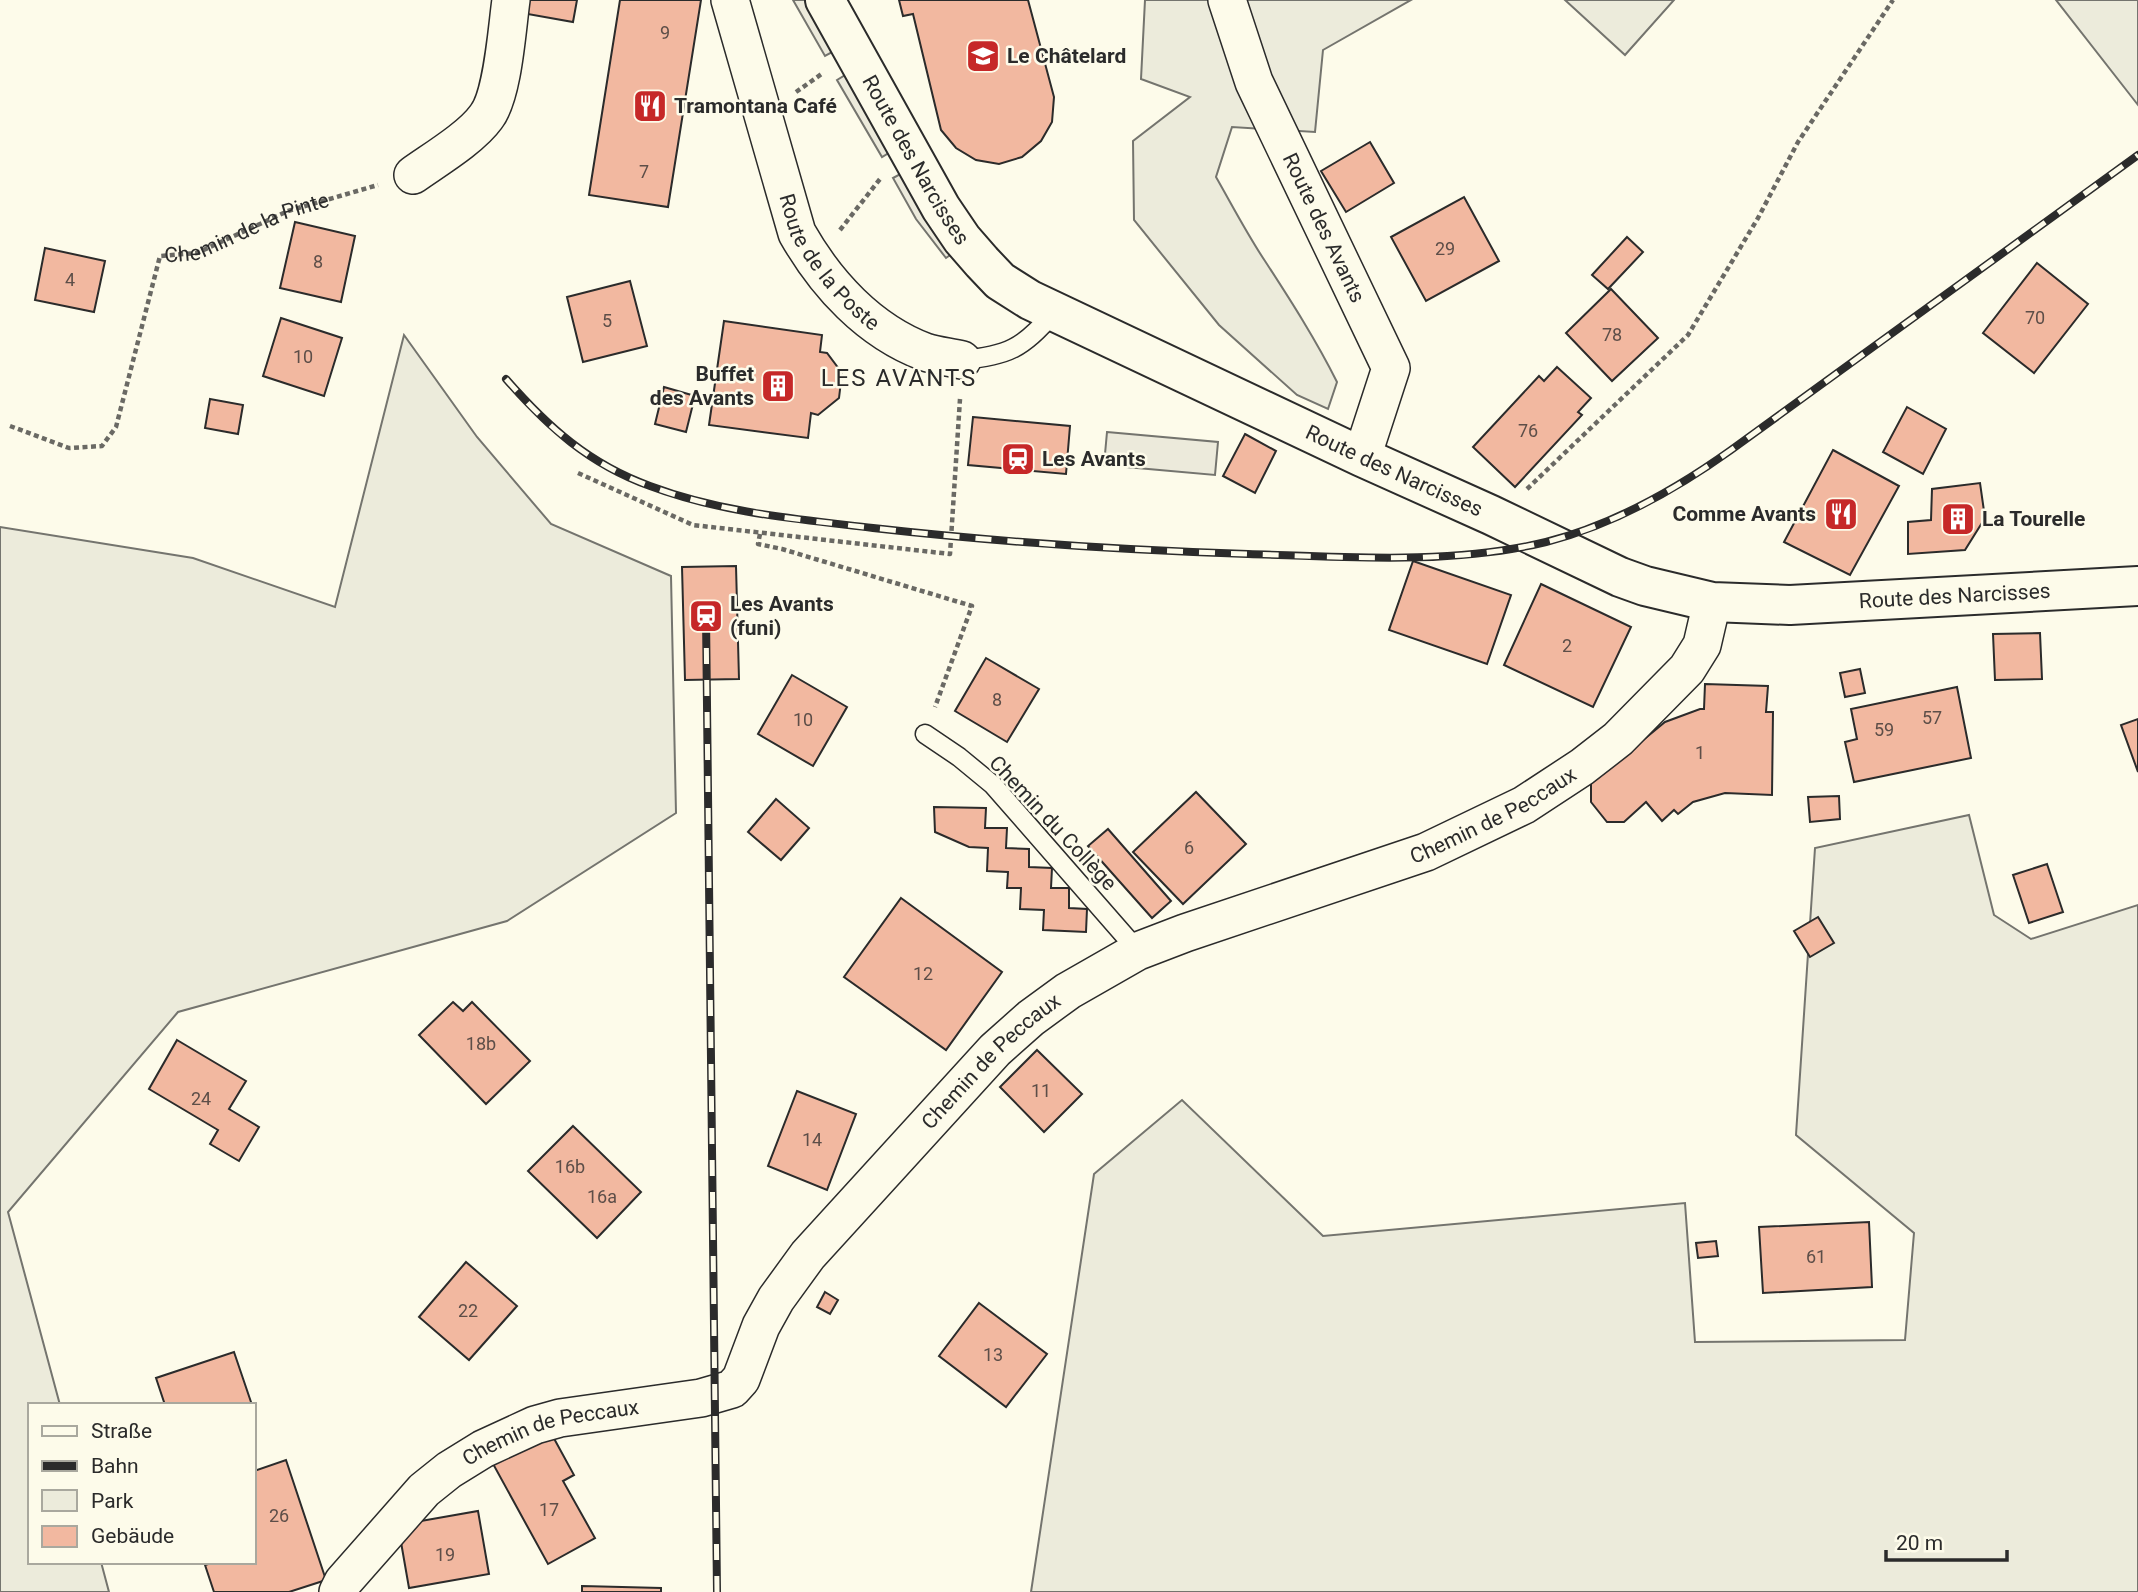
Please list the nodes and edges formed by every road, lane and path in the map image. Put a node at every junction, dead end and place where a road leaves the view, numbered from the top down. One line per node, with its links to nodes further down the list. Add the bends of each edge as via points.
1 (511, 0): 9 (street, via 497,93 487,117)
2 (730, 0): 7 (street, Route de la Poste)
3 (825, 0): 6 (street, Route des Narcisses)
4 (1227, 0): 14 (street, Route des Avants, via 1254,82 1391,368)
5 (1893, 0): 16 (path, via 1798,142 1688,335 1518,498)
6 (854, 52): 7 (path); 8 (street, Route des Narcisses)
7 (763, 115): 10 (street, Route de la Poste, via 797,233)
8 (906, 146): 10 (path); 11 (street, Route des Narcisses, via 962,239 1000,281)
9 (413, 175): 13 (path, Chemin de la Pinte, via 288,211 197,253 160,256 116,427 102,446 69,448)
10 (814, 264): 12 (street, Route de la Poste, via 837,292 902,342)
11 (1053, 313): 12 (lane, Route de la Poste, via 1035,335 1015,348); 14 (street, Route des Narcisses)
12 (962, 360): 17 (path, via 950,554)
13 (10, 426)
14 (1362, 457): 16 (street, Route des Narcisses)
15 (578, 473): 17 (path, via 693,525)
16 (1492, 515): 19 (street, Route des Narcisses, via 1620,577)
17 (760, 534): 20 (path, via 758,544 972,606)
18 (2138, 586): 19 (street, Route des Narcisses, via 1790,605)
19 (1712, 602): 21 (street, Chemin de Peccaux, via 1702,645 1687,669 1618,739 1524,805 1426,852)
20 (925, 734): 21 (lane, Chemin du Collège, via 993,785)
21 (1138, 951): 22 (street, Chemin de Peccaux, via 1068,991 995,1050 808,1255 776,1299 732,1389 701,1398 560,1418 483,1449 424,1490)
22 (338, 1592)

